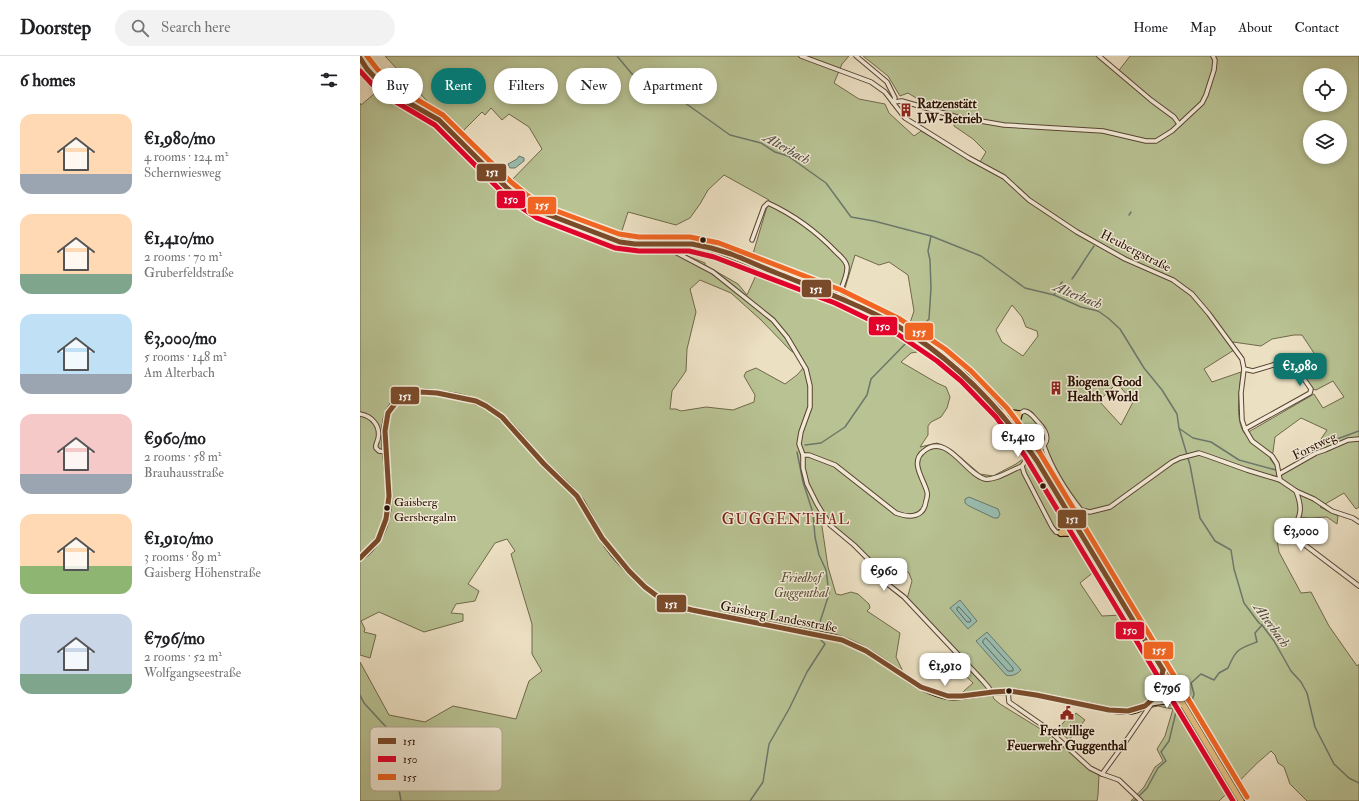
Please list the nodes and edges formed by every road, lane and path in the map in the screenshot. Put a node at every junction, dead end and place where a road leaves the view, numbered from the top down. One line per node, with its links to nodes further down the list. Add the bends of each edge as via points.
1 (801, 56): 6 (street, Heubergstraße, via 871,82 885,92)
2 (856, 56): 6 (street, via 887,82 895,98)
3 (1099, 56): 7 (street, via 1174,117)
4 (1213, 56): 7 (street, via 1214,70 1202,103)
5 (360, 58): 9 (main road, via 380,83 439,120 506,187 532,207 618,241)
6 (893, 102): 7 (street, via 902,101 957,117 1004,125 1103,131 1146,141 1156,141); 11 (street, Heubergstraße, via 905,118 1004,177 1029,200 1077,232 1125,259 1173,280 1192,294 1242,359)
7 (1179, 124)
8 (752, 240): 10 (street, via 764,207 768,203 804,224 826,241 846,262 848,268)
9 (659, 243): 10 (main road, via 690,244 716,250); 20 (street, via 713,272 773,320 787,337 806,369 810,386 810,407 799,444)
10 (838, 297): 12 (main road, via 896,325 919,340 958,369)
11 (1244, 369): 15 (street, via 1241,393); 15 (street, via 1253,371 1273,366 1288,358 1311,389 1310,393)
12 (1001, 412): 14 (main road); 16 (main road)
13 (360, 414): 19 (street, via 369,417 375,423 378,433 376,448)
14 (1019, 414): 16 (main road); 18 (street, via 1026,411 1041,425 1046,436)
15 (1245, 429): 22 (street, via 1252,441 1272,456)
16 (1019, 435): 25 (main road, bridge)
17 (1359, 439): 22 (street, Forstweg, via 1348,440 1316,453)
18 (1044, 446): 21 (street); 23 (street, via 1069,496 1081,510 1090,512 1110,507 1172,462 1199,453)
19 (386, 452): 29 (main road, Gaisberg Landesstraße, via 389,509 386,523 379,538); 33 (main road, Gaisberg Landesstraße, via 385,424 388,411 401,398 419,392 431,392 479,403 495,412 574,493 603,539 630,571 647,588 668,603 840,639 857,645 919,686 941,695 953,697)
20 (803, 455): 21 (street, via 835,465 896,514 907,517 917,515 926,507 928,493 917,469 919,456 929,448 943,447 949,450 969,469 985,479 994,479); 33 (street, via 807,484 830,525 868,559 885,582 904,597 990,688)
21 (1022, 466): 27 (street, via 1052,527 1056,532)
22 (1279, 474): 23 (street)
23 (1280, 480): 24 (street)
24 (1296, 491): 26 (street, via 1314,499 1332,512); 30 (street, via 1301,508 1299,520 1293,528 1294,535)
25 (1068, 515): 27 (main road, via 1066,528); 28 (main road)
26 (1359, 522)
27 (1061, 532): 28 (main road)
28 (1082, 536): 31 (main road)
29 (360, 558)
30 (1359, 586)
31 (1163, 670): 34 (main road, via 1159,691); 35 (main road)
32 (1008, 691): 33 (main road, Gaisberg Landesstraße); 34 (main road, Gaisberg Landesstraße, via 1125,712 1139,710); 36 (street, via 1009,702 1044,727 1087,765)
33 (990, 692)
34 (1152, 703): 35 (main road, Gaisberg Landesstraße, via 1171,701); 36 (street)
35 (1183, 705): 38 (main road)
36 (1102, 774): 37 (street, via 1119,780)
37 (1139, 799)
38 (1241, 801)

